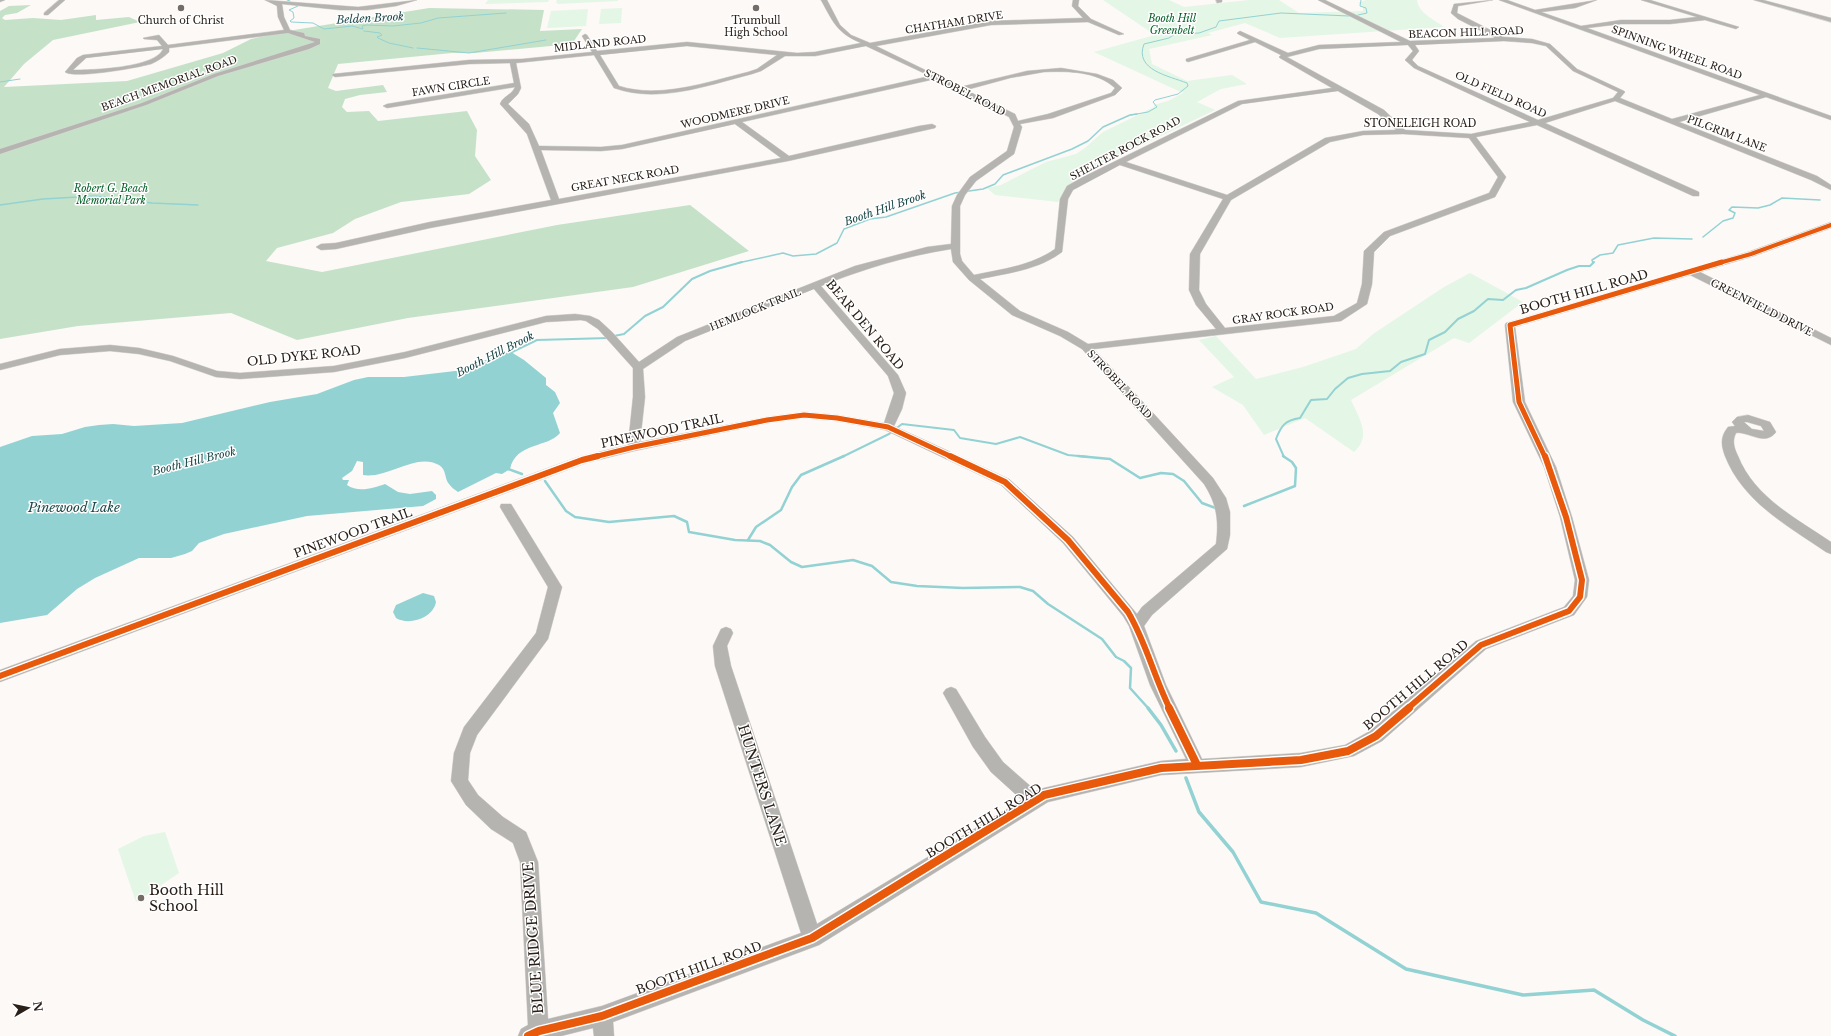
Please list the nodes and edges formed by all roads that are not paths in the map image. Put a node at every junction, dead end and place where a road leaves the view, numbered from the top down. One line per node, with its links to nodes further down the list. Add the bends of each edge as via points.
1 (62, 0): 14 (street)
2 (268, 0): 12 (street)
3 (414, 0): 12 (street, via 365,8 340,8 305,2)
4 (824, 0): 27 (street, STROBEL ROAD, via 838,26 849,36)
5 (1076, 0): 16 (street, via 1074,6)
6 (1321, 0): 28 (street)
7 (1490, 0): 25 (street, via 1456,4 1454,13)
8 (1502, 0): 13 (street, SPINNING WHEEL ROAD)
9 (1594, 0): 13 (street, via 1575,6)
10 (1644, 0): 15 (street)
11 (1757, 0): 17 (street)
12 (278, 3): 20 (street)
13 (1536, 11): 18 (street, SPINNING WHEEL ROAD)
14 (46, 14)
15 (1705, 18): 18 (street, via 1621,22); 19 (street)
16 (1089, 20): 22 (street); 27 (street, CHATHAM DRIVE, via 992,23)
17 (1831, 20)
18 (1581, 27): 40 (street, SPINNING WHEEL ROAD)
19 (1736, 27)
20 (288, 31): 29 (street); 52 (street, BEACH MEMORIAL ROAD, via 319,41 312,47 223,73 144,104)
21 (1240, 33): 26 (street)
22 (1121, 34)
23 (585, 36): 30 (street)
24 (160, 38): 29 (street)
25 (1504, 39): 28 (street, BEACON HILL ROAD); 41 (street, BEACON HILL ROAD, via 1548,45 1575,70 1622,92)
26 (1258, 40): 32 (street); 33 (street)
27 (868, 44): 31 (street, MIDLAND ROAD, via 815,54); 36 (street, STROBEL ROAD)
28 (1411, 44): 32 (street, BEACON HILL ROAD, via 1320,47); 46 (street, OLD FIELD ROAD, via 1416,51 1408,60 1416,67)
29 (166, 47): 29 (street, via 87,56 81,58 68,72 105,71 153,60 165,54)
30 (596, 53): 31 (street, MIDLAND ROAD, via 687,44); 31 (street, via 616,87 640,93 671,90 750,74); 34 (street, MIDLAND ROAD)
31 (783, 54)
32 (1285, 57): 39 (street)
33 (1188, 60)
34 (512, 62): 35 (street, MIDLAND ROAD, via 469,62); 37 (street)
35 (335, 75)
36 (936, 77): 38 (street, STROBEL ROAD); 44 (street, WOODMERE DRIVE)
37 (517, 85): 42 (street, FAWN CIRCLE); 51 (street, via 516,93 505,100 504,104 526,126)
38 (960, 89): 45 (street, STROBEL ROAD, via 1003,110); 45 (street, via 1044,69 1082,71 1113,81 1119,88 1113,94 1050,116)
39 (1338, 89): 49 (street, via 1381,112); 54 (street, SHELTER ROCK ROAD, via 1240,102)
40 (1766, 95): 43 (street, SPINNING WHEEL ROAD); 47 (street)
41 (1615, 99): 46 (street); 47 (street, PILGRIM LANE)
42 (388, 106)
43 (1831, 118)
44 (736, 122): 51 (street, WOODMERE DRIVE, via 610,148); 53 (street)
45 (1017, 122): 60 (street, STROBEL ROAD, via 1011,152 973,179 963,192 956,206)
46 (1539, 122): 50 (street, STONELEIGH ROAD); 56 (street, OLD FIELD ROAD)
47 (1670, 122): 55 (street, PILGRIM LANE, via 1814,178)
48 (932, 126): 53 (street, GREAT NECK ROAD)
49 (1403, 132): 50 (street, STONELEIGH ROAD); 57 (street, STONELEIGH ROAD, via 1363,133 1328,140)
50 (1470, 136): 65 (street, GRAY ROCK ROAD, via 1502,177 1492,195 1387,234 1368,251 1367,284 1362,304 1337,319)
51 (536, 148): 58 (street)
52 (0, 152)
53 (788, 159): 58 (street, GREAT NECK ROAD)
54 (1119, 162): 57 (street); 63 (street, SHELTER ROCK ROAD, via 1070,188 1064,200 1059,250 1040,262)
55 (1831, 188)
56 (1696, 194)
57 (1228, 198): 65 (street, STONELEIGH ROAD, via 1195,254 1194,290 1201,305)
58 (556, 202): 61 (street, GREAT NECK ROAD)
59 (1831, 225): 62 (street, BOOTH HILL ROAD)
60 (954, 246): 63 (street, STROBEL ROAD, via 958,262); 64 (street, HEMLOCK TRAIL, via 897,257 858,268)
61 (321, 247)
62 (1692, 272): 66 (street, GREENFIELD DRIVE); 79 (street, BOOTH HILL ROAD, via 1510,325 1519,402 1550,467 1566,516 1582,580 1580,597 1569,611 1481,645 1376,736 1348,750 1301,760)
63 (972, 278): 67 (street, STROBEL ROAD, via 1016,313 1064,334)
64 (815, 285): 69 (street, HEMLOCK TRAIL, via 681,339); 71 (street, BEAR DEN ROAD, via 893,375 900,393)
65 (1223, 332): 67 (street, GRAY ROCK ROAD)
66 (1831, 342)
67 (1086, 347): 75 (street, STROBEL ROAD, via 1209,481 1220,498 1226,516 1222,546 1147,612)
68 (0, 367): 69 (street, OLD DYKE ROAD, via 60,352 110,348 168,358 216,374 246,376 353,366 560,317 590,319)
69 (638, 368): 72 (street, via 639,397)
70 (1743, 428): 74 (street, via 1732,430 1728,438 1728,447 1735,468 1761,498)
71 (893, 429): 72 (street, PINEWOOD TRAIL, via 837,418 804,416 767,420); 75 (street, PINEWOOD TRAIL, via 1005,482 1068,540)
72 (634, 447): 77 (street, PINEWOOD TRAIL, via 582,460)
73 (506, 507): 83 (street, BLUE RIDGE DRIVE, via 555,588 543,635 470,732 462,753 459,781 472,800 497,823 520,838 529,862)
74 (1831, 549)
75 (1136, 625): 79 (street, PINEWOOD TRAIL, via 1158,685)
76 (726, 633): 81 (street, HUNTERS LANE, via 720,646 723,666)
77 (0, 676)
78 (951, 692): 80 (street, via 996,767)
79 (1197, 766): 80 (street, BOOTH HILL ROAD, via 1161,768 1044,795)
80 (1035, 801): 81 (street, BOOTH HILL ROAD)
81 (812, 938): 82 (street, BOOTH HILL ROAD)
82 (602, 1016): 83 (street, BOOTH HILL ROAD); 84 (street)
83 (534, 1034)
84 (604, 1036)

